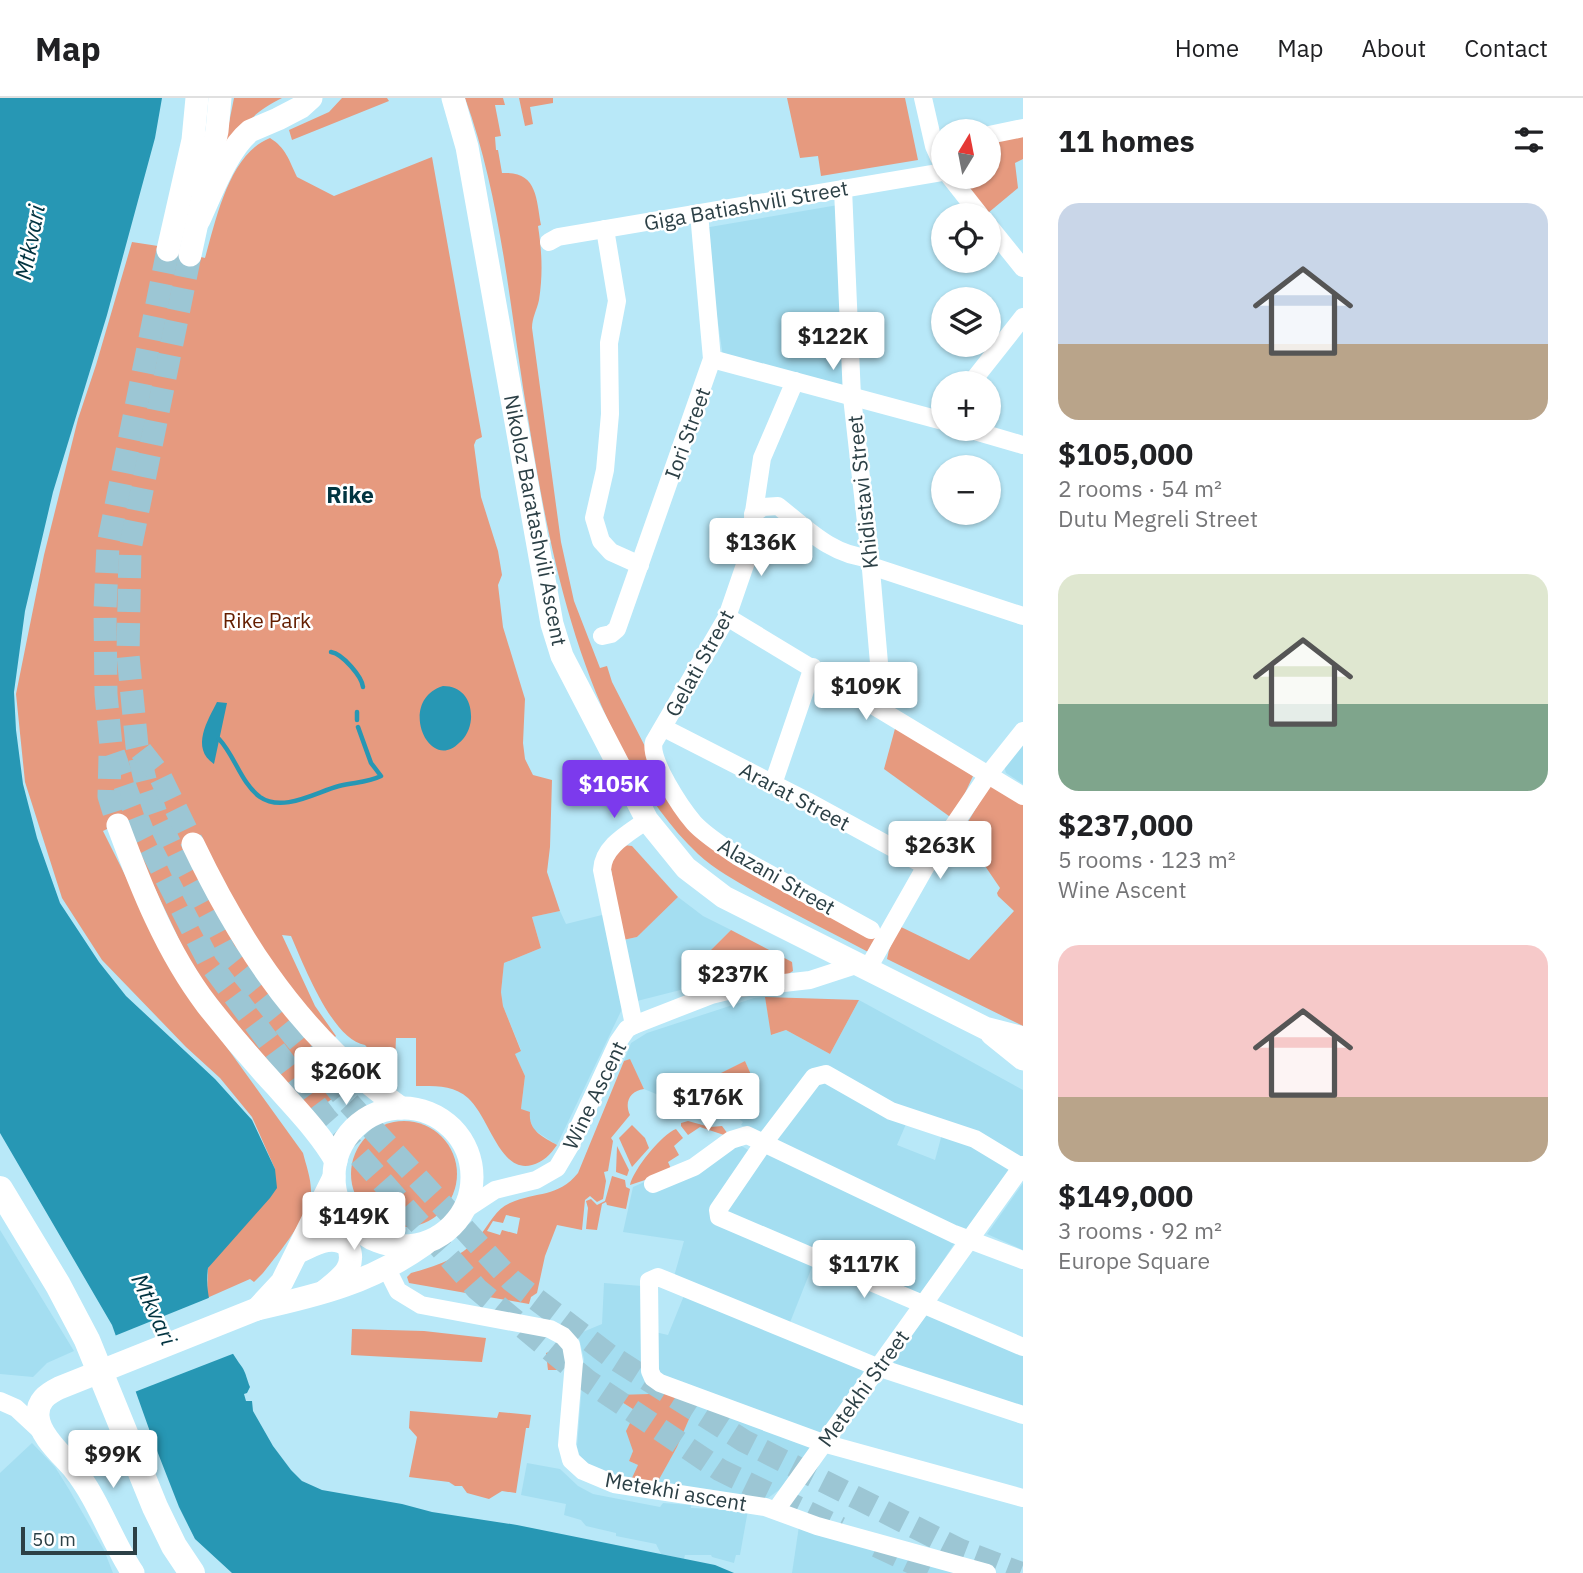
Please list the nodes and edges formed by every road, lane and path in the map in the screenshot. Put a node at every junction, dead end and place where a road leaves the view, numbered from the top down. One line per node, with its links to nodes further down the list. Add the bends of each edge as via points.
1 (197, 98): 9 (main road)
2 (220, 98): 9 (main road); 15 (main road)
3 (311, 98): 15 (main road, via 244,136)
4 (453, 98): 41 (main road, Nikoloz Baratashvili Ascent, via 467,147 552,624 562,656)
5 (923, 98): 6 (street)
6 (931, 122)
7 (1023, 128): 8 (street)
8 (1001, 133)
9 (192, 140): 15 (main road, via 179,253)
10 (931, 174): 11 (street, Giga Batiashvili Street)
11 (844, 189): 14 (street, Giga Batiashvili Street); 24 (street, Khidistavi Street)
12 (959, 189): 13 (street)
13 (971, 203)
14 (699, 213): 16 (street, Giga Batiashvili Street); 21 (street, Iori Street)
15 (199, 219)
16 (605, 229): 18 (street, Giga Batiashvili Street); 30 (street, via 617,301 609,342 605,470 594,518 601,541 611,552)
17 (1001, 241): 19 (street)
18 (549, 242)
19 (1023, 268)
20 (1023, 317): 22 (street)
21 (712, 359): 23 (street); 30 (street, Iori Street)
22 (980, 371)
23 (795, 381): 24 (street); 28 (street, Gelati Street, via 762,458)
24 (852, 397): 25 (street); 29 (street, Khidistavi Street)
25 (931, 417)
26 (1001, 439): 27 (street)
27 (1023, 445)
28 (753, 514): 29 (street, via 763,507 778,506 821,542); 32 (street, Gelati Street, via 747,559)
29 (870, 562): 31 (street); 35 (street, Khidistavi Street)
30 (640, 565): 33 (street, Iori Street, via 617,629)
31 (1023, 616)
32 (727, 618): 34 (street); 37 (street, Gelati Street)
33 (602, 636)
34 (813, 667): 35 (street); 39 (street)
35 (883, 710): 38 (street)
36 (1023, 731): 38 (street)
37 (659, 735): 39 (street, Ararat Street); 45 (street, Alazani Street, via 652,752 695,824 737,856)
38 (988, 775): 40 (street); 44 (street)
39 (773, 784): 44 (street, Ararat Street)
40 (1023, 796)
41 (646, 820): 46 (main road, Nikoloz Baratashvili Ascent, via 686,868 724,897); 47 (street, via 607,851 602,862)
42 (118, 825): 55 (main road, via 148,902 189,978 254,1063 312,1127)
43 (193, 844): 52 (main road, via 232,920 297,1012 344,1063)
44 (926, 866): 46 (street)
45 (871, 930)
46 (862, 967): 47 (street, Wine Ascent, via 710,995); 48 (main road, Nikoloz Baratashvili Ascent)
47 (634, 1025): 58 (street, Wine Ascent, via 618,1042 557,1168 536,1180 495,1190)
48 (985, 1028): 49 (main road, Nikoloz Baratashvili Ascent); 50 (street); 51 (main road, Nikoloz Baratashvili Ascent)
49 (1023, 1038)
50 (1023, 1046)
51 (1023, 1059)
52 (401, 1108): 55 (main road, via 383,1111 353,1129); 58 (main road, via 442,1119 462,1140 472,1176)
53 (763, 1144): 54 (street, via 814,1077 826,1074 891,1111 975,1139); 56 (street, via 747,1135 737,1137 694,1167); 60 (street); 66 (street, via 718,1210 719,1217)
54 (1022, 1167): 60 (street, Metekhi Street)
55 (335, 1169): 61 (main road, via 341,1206 366,1234 401,1246); 62 (main road)
56 (653, 1184)
57 (0, 1189): 79 (highway, via 87,1340 155,1507)
58 (463, 1212): 61 (main road)
59 (0, 1217): 78 (highway, via 64,1325 146,1524)
60 (970, 1239): 63 (street); 66 (street, Metekhi Street)
61 (431, 1240): 64 (main road)
62 (298, 1252): 65 (main road, via 325,1240 348,1246 347,1271); 67 (main road, via 282,1282)
63 (1023, 1260)
64 (387, 1269): 65 (main road); 76 (street, Metekhi ascent, via 398,1291 421,1305 550,1329 563,1336 571,1345 574,1362 567,1446 571,1460 583,1471 614,1484)
65 (321, 1295): 67 (main road)
66 (923, 1305): 68 (street); 69 (street, Metekhi Street)
67 (257, 1309): 70 (main road)
68 (1023, 1347)
69 (877, 1367): 72 (street); 74 (street, Metekhi Street); 74 (street, via 658,1277 649,1281 653,1378)
70 (46, 1395): 71 (street); 73 (main road, via 40,1402 38,1420)
71 (1, 1403): 73 (street, via 16,1408)
72 (1023, 1415)
73 (49, 1439): 77 (main road, via 83,1481)
74 (823, 1443): 75 (street); 76 (street, Metekhi Street)
75 (1023, 1498)
76 (776, 1510): 80 (street, via 817,1526)
77 (133, 1573)
78 (174, 1573)
79 (192, 1573)
80 (988, 1573)

